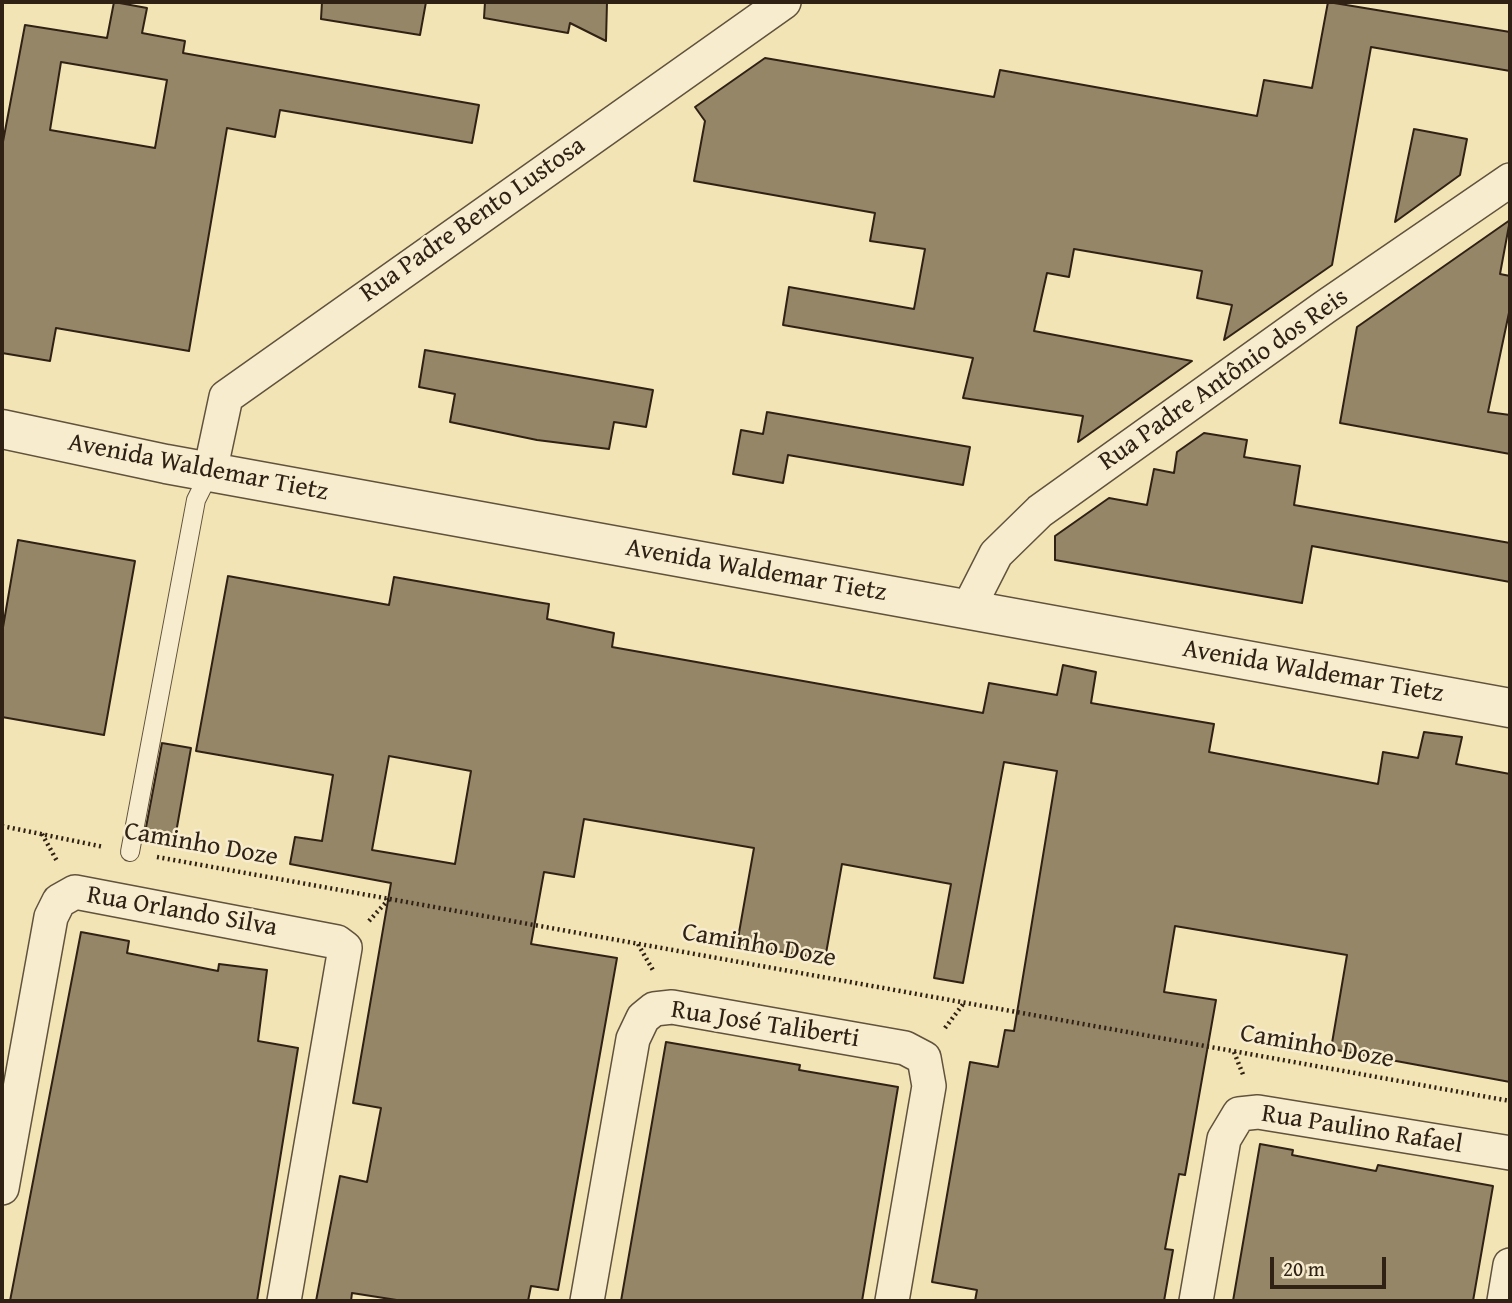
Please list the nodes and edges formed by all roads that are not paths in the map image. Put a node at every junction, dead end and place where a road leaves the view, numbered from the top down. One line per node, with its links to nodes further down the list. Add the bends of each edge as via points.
1 (784, 2): 4 (street, Rua Padre Bento Lustosa, via 226,397)
2 (1510, 180): 5 (street, Rua Padre Antônio dos Reis, via 1040,511 996,554)
3 (2, 429): 4 (street, Avenida Waldemar Tietz)
4 (210, 472): 5 (street, Avenida Waldemar Tietz); 7 (lane, via 196,500)
5 (968, 609): 6 (street, Avenida Waldemar Tietz)
6 (1510, 708)
7 (130, 852)
8 (1510, 1153): 14 (street, Rua Paulino Rafael, via 1258,1112 1239,1114 1224,1139)
9 (2, 1188): 11 (street, Rua Orlando Silva, via 51,917 59,901 75,892 328,938 345,947)
10 (1510, 1265): 15 (street)
11 (285, 1301)
12 (587, 1301): 13 (street, Rua José Taliberti, via 634,1039 643,1018 654,1009 672,1007 878,1043 916,1051 924,1058 929,1086)
13 (892, 1301)
14 (1196, 1301)
15 (1504, 1301)

